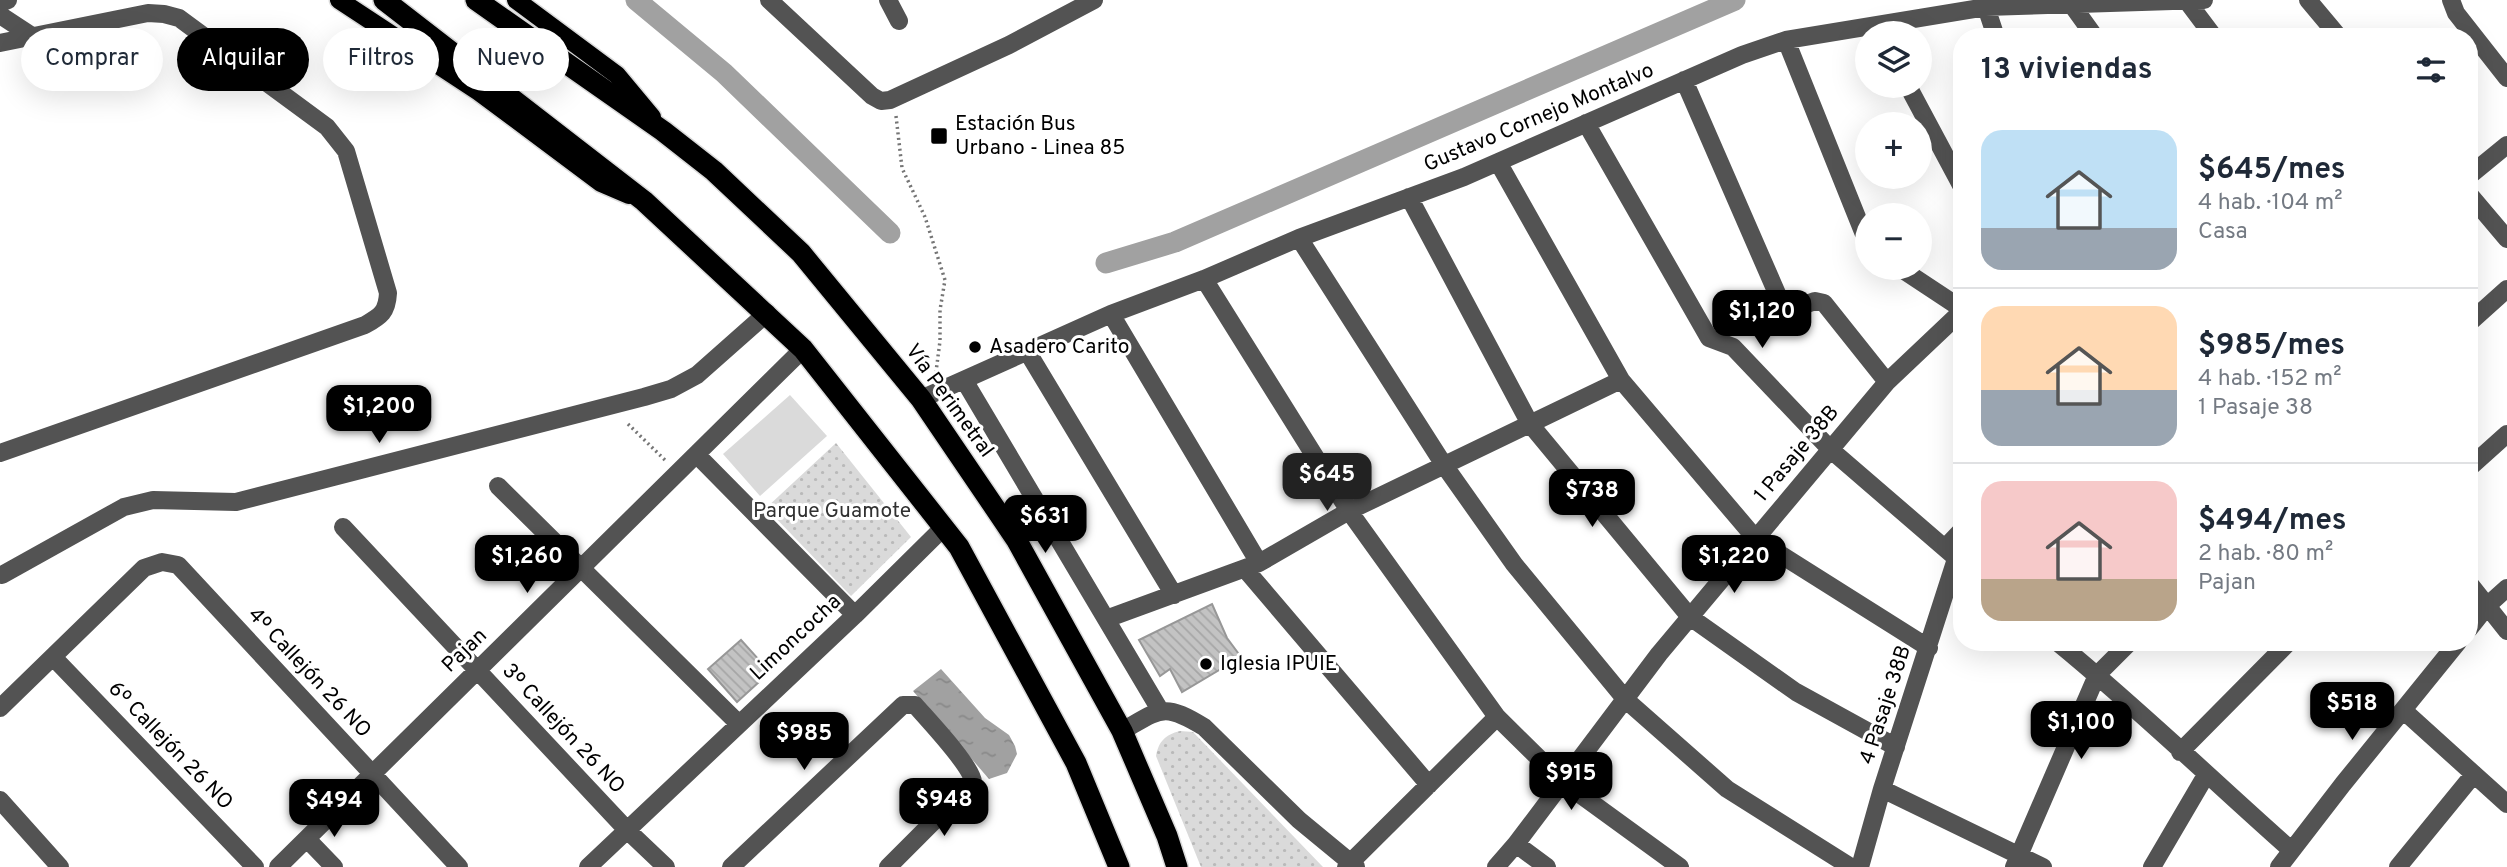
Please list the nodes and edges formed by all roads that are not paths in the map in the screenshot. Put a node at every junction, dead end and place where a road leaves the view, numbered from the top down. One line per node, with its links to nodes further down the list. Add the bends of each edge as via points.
1 (8, 0): 12 (street)
2 (340, 0): 40 (main road, via 479,92 601,183)
3 (384, 0): 40 (highway)
4 (476, 0): 34 (highway, Vía Perimetral)
5 (516, 0): 34 (main road, Vía Perimetral, via 617,75)
6 (769, 0): 8 (street, via 872,96 890,100)
7 (888, 0): 17 (street)
8 (1094, 0)
9 (2308, 0): 22 (street)
10 (2451, 0): 23 (street)
11 (2195, 1): 13 (street, Gustavo Cornejo Montalvo); 21 (street)
12 (0, 3)
13 (2072, 5): 14 (street, Gustavo Cornejo Montalvo); 20 (street)
14 (1986, 7): 16 (street, Gustavo Cornejo Montalvo); 19 (street)
15 (0, 15): 24 (street)
16 (1917, 21)
17 (899, 22)
18 (72, 28): 62 (street, via 148,13 179,18 327,127 346,151 388,293 387,307 365,325)
19 (1993, 28)
20 (2089, 28)
21 (2209, 28)
22 (2331, 28)
23 (2468, 28)
24 (21, 29)
25 (1855, 32): 27 (street, Gustavo Cornejo Montalvo)
26 (21, 38): 29 (street)
27 (1786, 40): 31 (street, Gustavo Cornejo Montalvo); 42 (street)
28 (2478, 41): 30 (street)
29 (0, 43)
30 (2507, 78)
31 (1684, 80): 33 (street, Gustavo Cornejo Montalvo); 57 (street, via 1782,305 1793,309 1815,301 1824,303)
32 (1914, 98): 38 (street)
33 (1586, 123): 36 (street, Gustavo Cornejo Montalvo); 61 (street, via 1709,338 1733,347)
34 (663, 131): 58 (highway, Vía Perimetral, via 714,171 801,253)
35 (2507, 145): 37 (street)
36 (1498, 162): 39 (street, Gustavo Cornejo Montalvo); 56 (street)
37 (2478, 169)
38 (1953, 170)
39 (1409, 197): 43 (street, Gustavo Cornejo Montalvo); 59 (street)
40 (644, 201): 49 (highway)
41 (2478, 205): 44 (street)
42 (1855, 212)
43 (1299, 238): 45 (street, Gustavo Cornejo Montalvo); 65 (street)
44 (2507, 239)
45 (1204, 279): 50 (street, Gustavo Cornejo Montalvo); 67 (street)
46 (1918, 280): 48 (street)
47 (2507, 289): 51 (street)
48 (1953, 304)
49 (766, 313): 53 (highway); 75 (street, via 697,375 645,397 236,502 153,500 124,507)
50 (1111, 314): 54 (street, Gustavo Cornejo Montalvo); 73 (street)
51 (2478, 315)
52 (1953, 319): 57 (street, 1 Pasaje 38B)
53 (803, 349): 63 (street, Pajan); 69 (highway)
54 (1027, 351): 55 (street, Gustavo Cornejo Montalvo); 77 (street)
55 (964, 380): 58 (street, Gustavo Cornejo Montalvo); 83 (street)
56 (1621, 380): 59 (street); 70 (street)
57 (1887, 382): 61 (street, 1 Pasaje 38B)
58 (931, 395): 99 (highway, Vía Perimetral)
59 (1530, 424): 65 (street); 81 (street)
60 (2507, 434): 64 (street)
61 (1830, 450): 70 (street, 1 Pasaje 38B); 71 (street)
62 (0, 453)
63 (697, 455): 74 (street, Pajan); 80 (street)
64 (2478, 460)
65 (1444, 465): 67 (street); 93 (street, via 1514,564)
66 (498, 486): 74 (street)
67 (1349, 511): 73 (street); 97 (street)
68 (343, 527): 91 (street, 3º Callejón 26 NO)
69 (944, 527): 80 (street, Limoncocha); 125 (highway, via 1076,763)
70 (1756, 539): 81 (street, 1 Pasaje 38B); 85 (street)
71 (1953, 556)
72 (1953, 561): 85 (street, 4 Pasaje 38B)
73 (1252, 566): 77 (street); 106 (street)
74 (581, 569): 91 (street, Pajan); 98 (street)
75 (2, 575)
76 (2507, 588): 79 (street)
77 (1174, 594): 83 (street)
78 (2478, 594): 79 (street)
79 (2488, 606): 82 (street); 84 (street)
80 (855, 615): 98 (street, Limoncocha)
81 (1690, 617): 93 (street, 1 Pasaje 38B); 100 (street, via 1796,692)
82 (2478, 618)
83 (1106, 619): 95 (street)
84 (2507, 631)
85 (1929, 648): 100 (street, 4 Pasaje 38B)
86 (2068, 651): 92 (street)
87 (2121, 651): 92 (street)
88 (2280, 651): 101 (street)
89 (2451, 651): 96 (street)
90 (53, 657): 94 (street); 102 (street, 4º Callejón 26 NO, via 144,568 162,562 178,565); 117 (street, 6º Callejón 26 NO)
91 (477, 671): 102 (street, Pajan); 110 (street, 3º Callejón 26 NO)
92 (2097, 675): 101 (street); 114 (street)
93 (1626, 700): 105 (street, 1 Pasaje 38B); 130 (street, via 1727,789)
94 (0, 708)
95 (1160, 710): 99 (street); 115 (street, via 1204,727)
96 (2403, 710): 103 (street); 113 (street)
97 (1497, 717): 105 (street); 106 (street)
98 (738, 723): 110 (street, Limoncocha)
99 (1122, 731): 126 (highway, Vía Perimetral)
100 (1896, 747): 107 (street, 4 Pasaje 38B)
101 (2180, 752): 104 (street)
102 (372, 774): 111 (street, Pajan); 120 (street, 4º Callejón 26 NO)
103 (2474, 774): 109 (street); 135 (street)
104 (2206, 775): 113 (street); 133 (street)
105 (1563, 782): 112 (street, 1 Pasaje 38B); 129 (street)
106 (1429, 785): 115 (street)
107 (1882, 789): 114 (street); 131 (street, 4 Pasaje 38B)
108 (0, 800): 116 (street)
109 (2507, 804)
110 (627, 830): 121 (street, Limoncocha); 122 (street, 3º Callejón 26 NO)
111 (307, 839): 118 (street, Pajan); 119 (street)
112 (1516, 844): 127 (street, 1 Pasaje 38B); 128 (street)
113 (2291, 850): 134 (street)
114 (2016, 861): 132 (street)
115 (1351, 865)
116 (60, 867)
117 (255, 867)
118 (278, 867)
119 (334, 867)
120 (459, 867)
121 (588, 867)
122 (666, 867)
123 (731, 867): 124 (street, via 903,705 915,705 971,773 973,782)
124 (888, 867)
125 (1119, 867)
126 (1177, 867)
127 (1496, 867)
128 (1547, 867)
129 (1680, 867)
130 (1851, 867)
131 (1860, 867)
132 (2043, 867)
133 (2152, 867)
134 (2279, 867)
135 (2399, 867)

